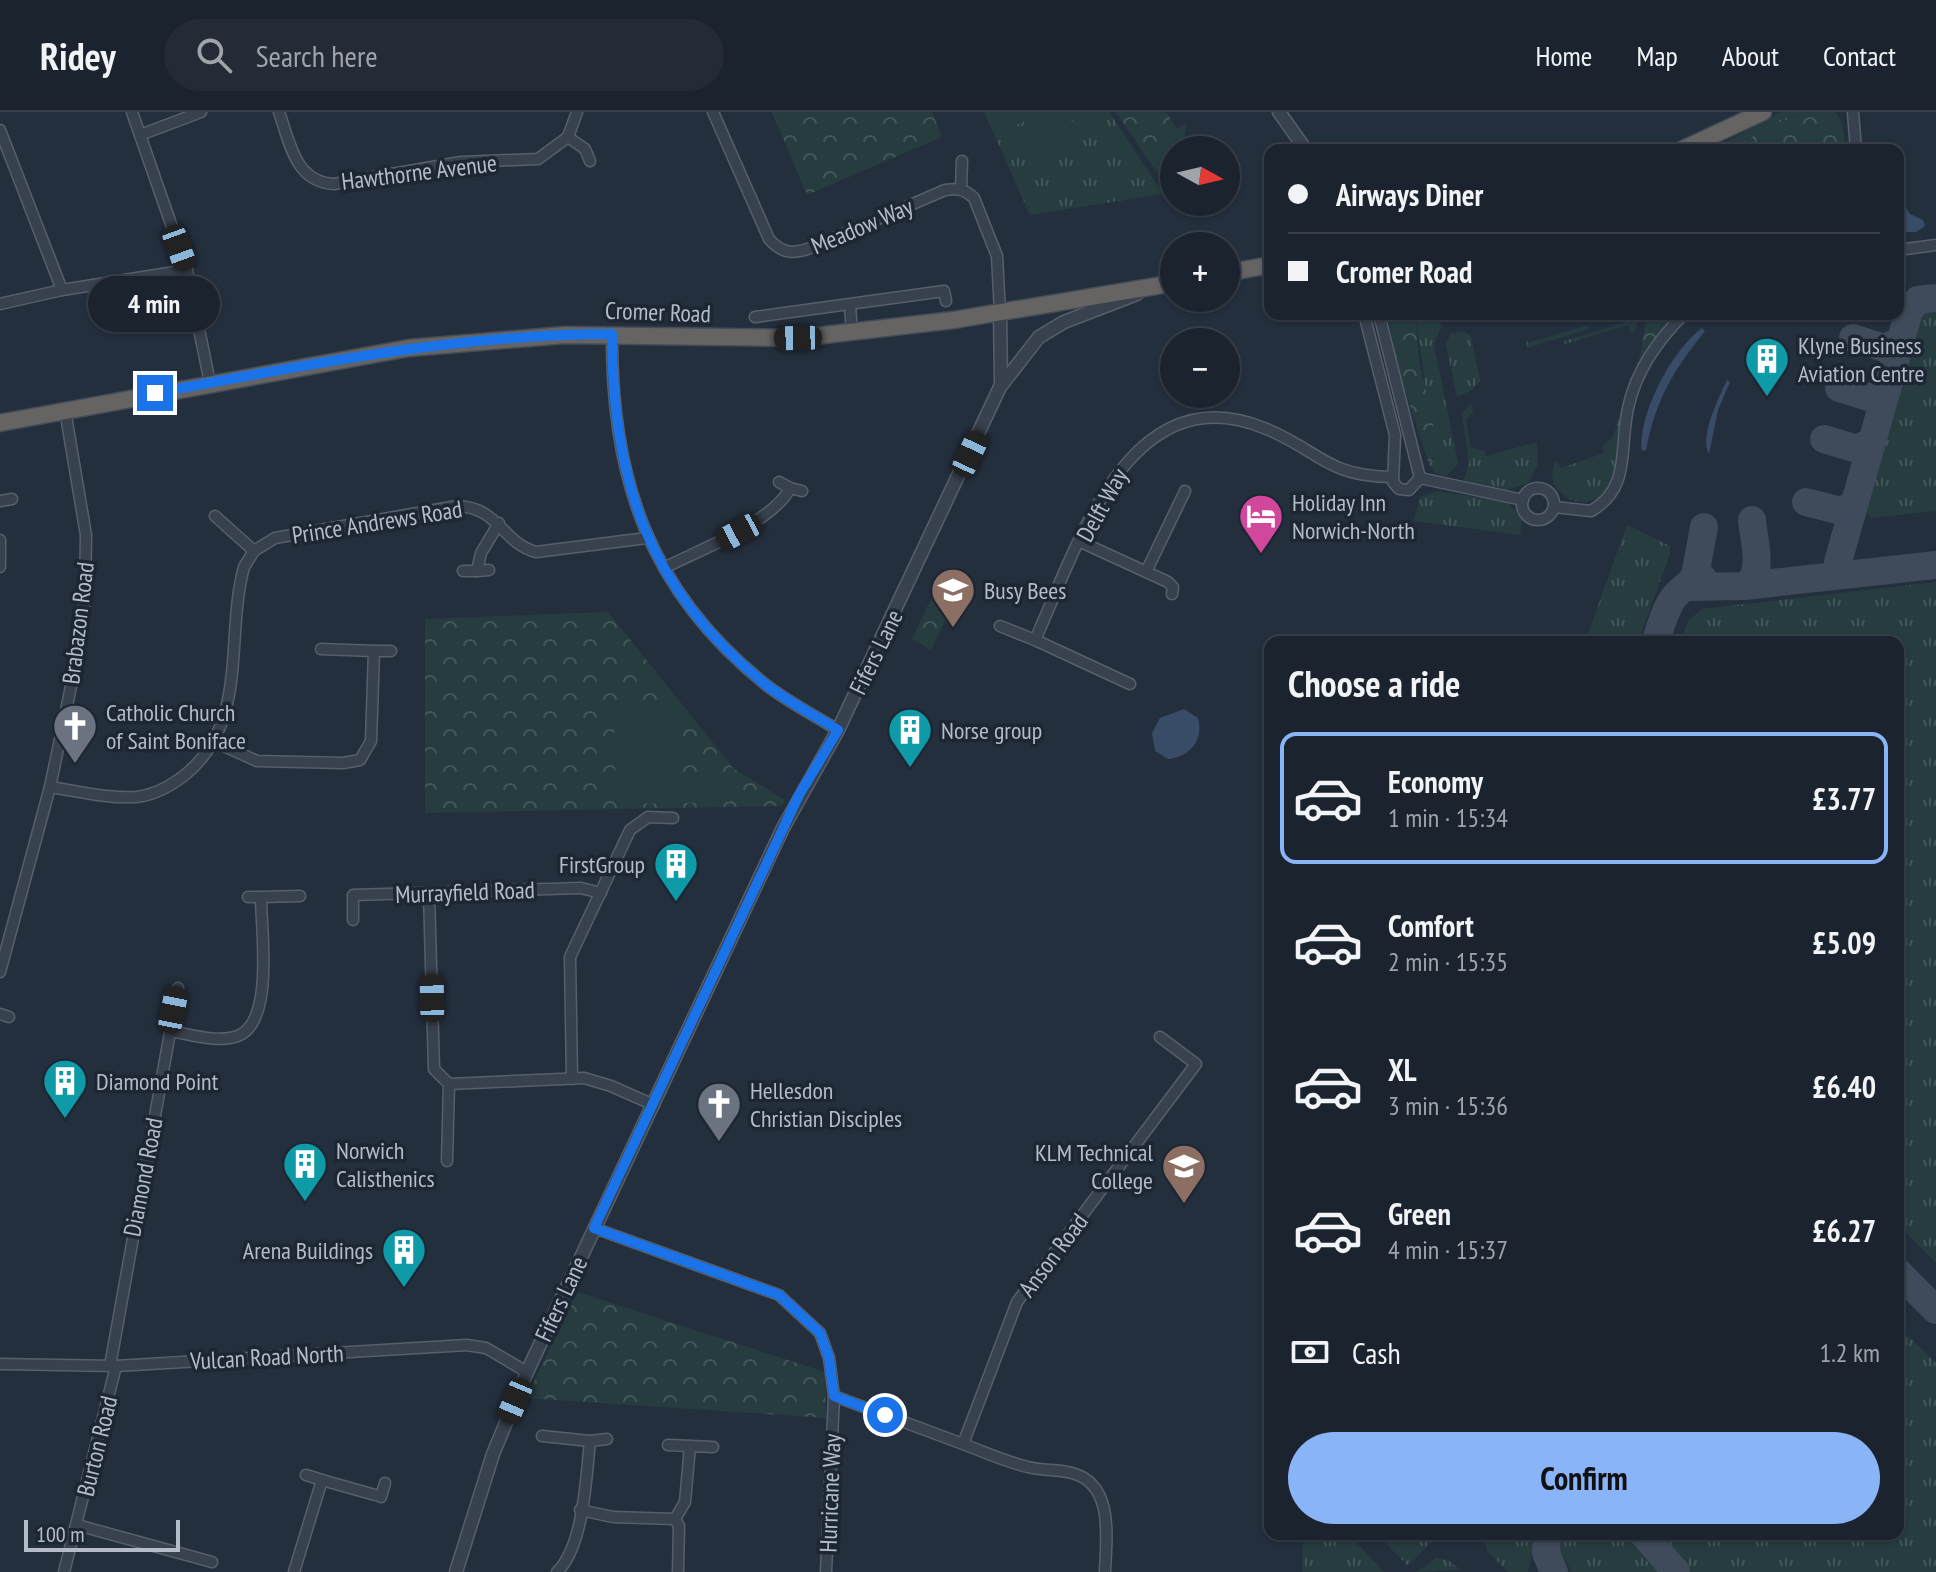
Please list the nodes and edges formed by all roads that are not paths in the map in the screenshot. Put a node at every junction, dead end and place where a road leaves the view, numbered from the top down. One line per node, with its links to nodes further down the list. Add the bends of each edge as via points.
1 (132, 112): 10 (street)
2 (201, 112): 10 (street)
3 (279, 112): 11 (street, Hawthorne Avenue, via 295,160 324,183 461,162 538,159)
4 (577, 112): 11 (street)
5 (713, 112): 17 (street, Meadow Way, via 769,239 786,252 797,253 945,190)
6 (1279, 112): 12 (street)
7 (1763, 112): 13 (highway)
8 (1853, 112): 14 (street)
9 (0, 130): 25 (street)
10 (140, 135): 21 (street)
11 (568, 137): 15 (street, via 585,149)
12 (1302, 144)
13 (1694, 144)
14 (1856, 144)
15 (590, 161)
16 (962, 161): 17 (street)
17 (961, 188): 29 (street, via 974,198 994,248)
18 (1936, 245): 19 (street)
19 (1904, 249)
20 (1264, 266): 22 (highway)
21 (187, 270): 25 (street); 36 (street)
22 (1240, 270)
23 (1160, 286): 29 (highway, Cromer Road)
24 (1160, 287): 37 (street, Fifers Lane, via 1053,327 1023,354)
25 (62, 290): 27 (street)
26 (946, 301): 28 (street, via 944,291)
27 (0, 304)
28 (850, 305): 30 (street); 34 (street)
29 (1000, 313): 34 (highway, Cromer Road); 37 (street, Fifers Lane)
30 (762, 320)
31 (1366, 320): 41 (street, via 1395,435)
32 (1380, 320): 40 (street)
33 (1679, 320): 50 (street, via 1654,349 1629,402 1622,473 1614,492 1591,511)
34 (852, 333): 35 (highway, Cromer Road, via 754,339)
35 (612, 334): 36 (highway, Cromer Road, via 409,348); 53 (street, via 616,433)
36 (210, 383): 38 (highway, Cromer Road)
37 (1000, 387): 71 (street, Fifers Lane)
38 (65, 410): 39 (highway, Cromer Road); 73 (street, Brabazon Road, via 86,535 85,597)
39 (0, 423)
40 (1415, 467): 41 (street, via 1405,463); 42 (street)
41 (1394, 472): 42 (street, via 1395,485 1403,490 1414,488); 55 (street, Delft Way, via 1345,472 1264,427 1238,420 1187,422 1154,435 1130,456 1109,483)
42 (1420, 478): 48 (street)
43 (779, 482): 44 (street)
44 (790, 488): 45 (street); 59 (street, via 784,499 739,532)
45 (802, 491)
46 (1185, 491): 63 (street)
47 (12, 499): 49 (street)
48 (1523, 500): 50 (street, via 1530,490 1540,488 1551,494); 50 (street, via 1525,512 1536,519 1545,518)
49 (0, 501)
50 (1554, 507)
51 (215, 516): 57 (street)
52 (499, 523): 53 (street, Prince Andrews Road, via 536,552); 57 (street, Prince Andrews Road, via 482,510 457,506 275,538); 62 (street, Prince Andrews Road)
53 (647, 538): 59 (street)
54 (0, 540): 56 (street)
55 (1081, 542): 63 (street); 66 (street, Delft Way)
56 (0, 550): 58 (street)
57 (254, 551): 72 (street, via 241,577 228,709)
58 (0, 567)
59 (664, 568): 71 (street, via 735,656 766,684)
60 (489, 570): 62 (street)
61 (463, 571): 62 (street)
62 (477, 571)
63 (1146, 572): 64 (street, via 1168,582)
64 (1172, 594)
65 (1000, 626): 66 (street)
66 (1035, 640): 70 (street)
67 (321, 649): 68 (street)
68 (374, 651): 69 (street); 72 (street, via 371,741 360,760 257,761)
69 (391, 651)
70 (1130, 684)
71 (838, 730): 87 (street, Fifers Lane, via 788,817)
72 (215, 742): 73 (street, via 181,778 151,794 127,797)
73 (50, 787): 81 (street, Brabazon Road)
74 (673, 818): 75 (street, via 648,817 637,823)
75 (601, 893): 76 (street, Murrayfield Road, via 581,888); 85 (street, via 585,940 568,966)
76 (429, 894): 80 (street, Murrayfield Road, via 353,895); 86 (street, via 434,1069)
77 (300, 896): 79 (street)
78 (248, 897): 79 (street)
79 (261, 897): 83 (street, via 262,999 251,1025 240,1035 225,1038)
80 (353, 920)
81 (0, 972)
82 (178, 988): 83 (street, Diamond Road)
83 (171, 1031): 91 (street, Diamond Road)
84 (1160, 1037): 97 (street, Anson Road, via 1196,1064 1017,1302)
85 (572, 1079): 86 (street); 87 (street, via 602,1083)
86 (449, 1084): 88 (street)
87 (654, 1105): 89 (street, Fifers Lane)
88 (447, 1161)
89 (594, 1228): 92 (street, Fifers Lane); 93 (street, Hurricane Way, via 779,1295 820,1333)
90 (0, 1364): 91 (street, Vulcan Road North)
91 (113, 1366): 92 (street, Vulcan Road North, via 467,1345 486,1348); 106 (street, Burton Road)
92 (527, 1372): 108 (street, Fifers Lane, via 493,1454)
93 (834, 1396): 97 (street); 113 (street, Hurricane Way)
94 (542, 1436): 96 (street)
95 (607, 1439): 96 (street)
96 (590, 1441): 104 (street)
97 (963, 1444): 114 (street, via 1030,1468 1078,1475 1095,1490 1107,1516)
98 (668, 1445): 99 (street)
99 (690, 1446): 100 (street); 105 (street, via 685,1502)
100 (713, 1447)
101 (306, 1475): 102 (street)
102 (322, 1480): 103 (street, via 378,1496); 110 (street)
103 (385, 1483)
104 (580, 1510): 105 (street, via 621,1518); 111 (street, via 569,1557)
105 (675, 1519): 112 (street)
106 (77, 1525): 107 (street); 109 (street, Burton Road)
107 (212, 1562)
108 (458, 1571)
109 (64, 1572)
110 (294, 1572)
111 (557, 1572)
112 (678, 1572)
113 (826, 1572)
114 (1105, 1572)

